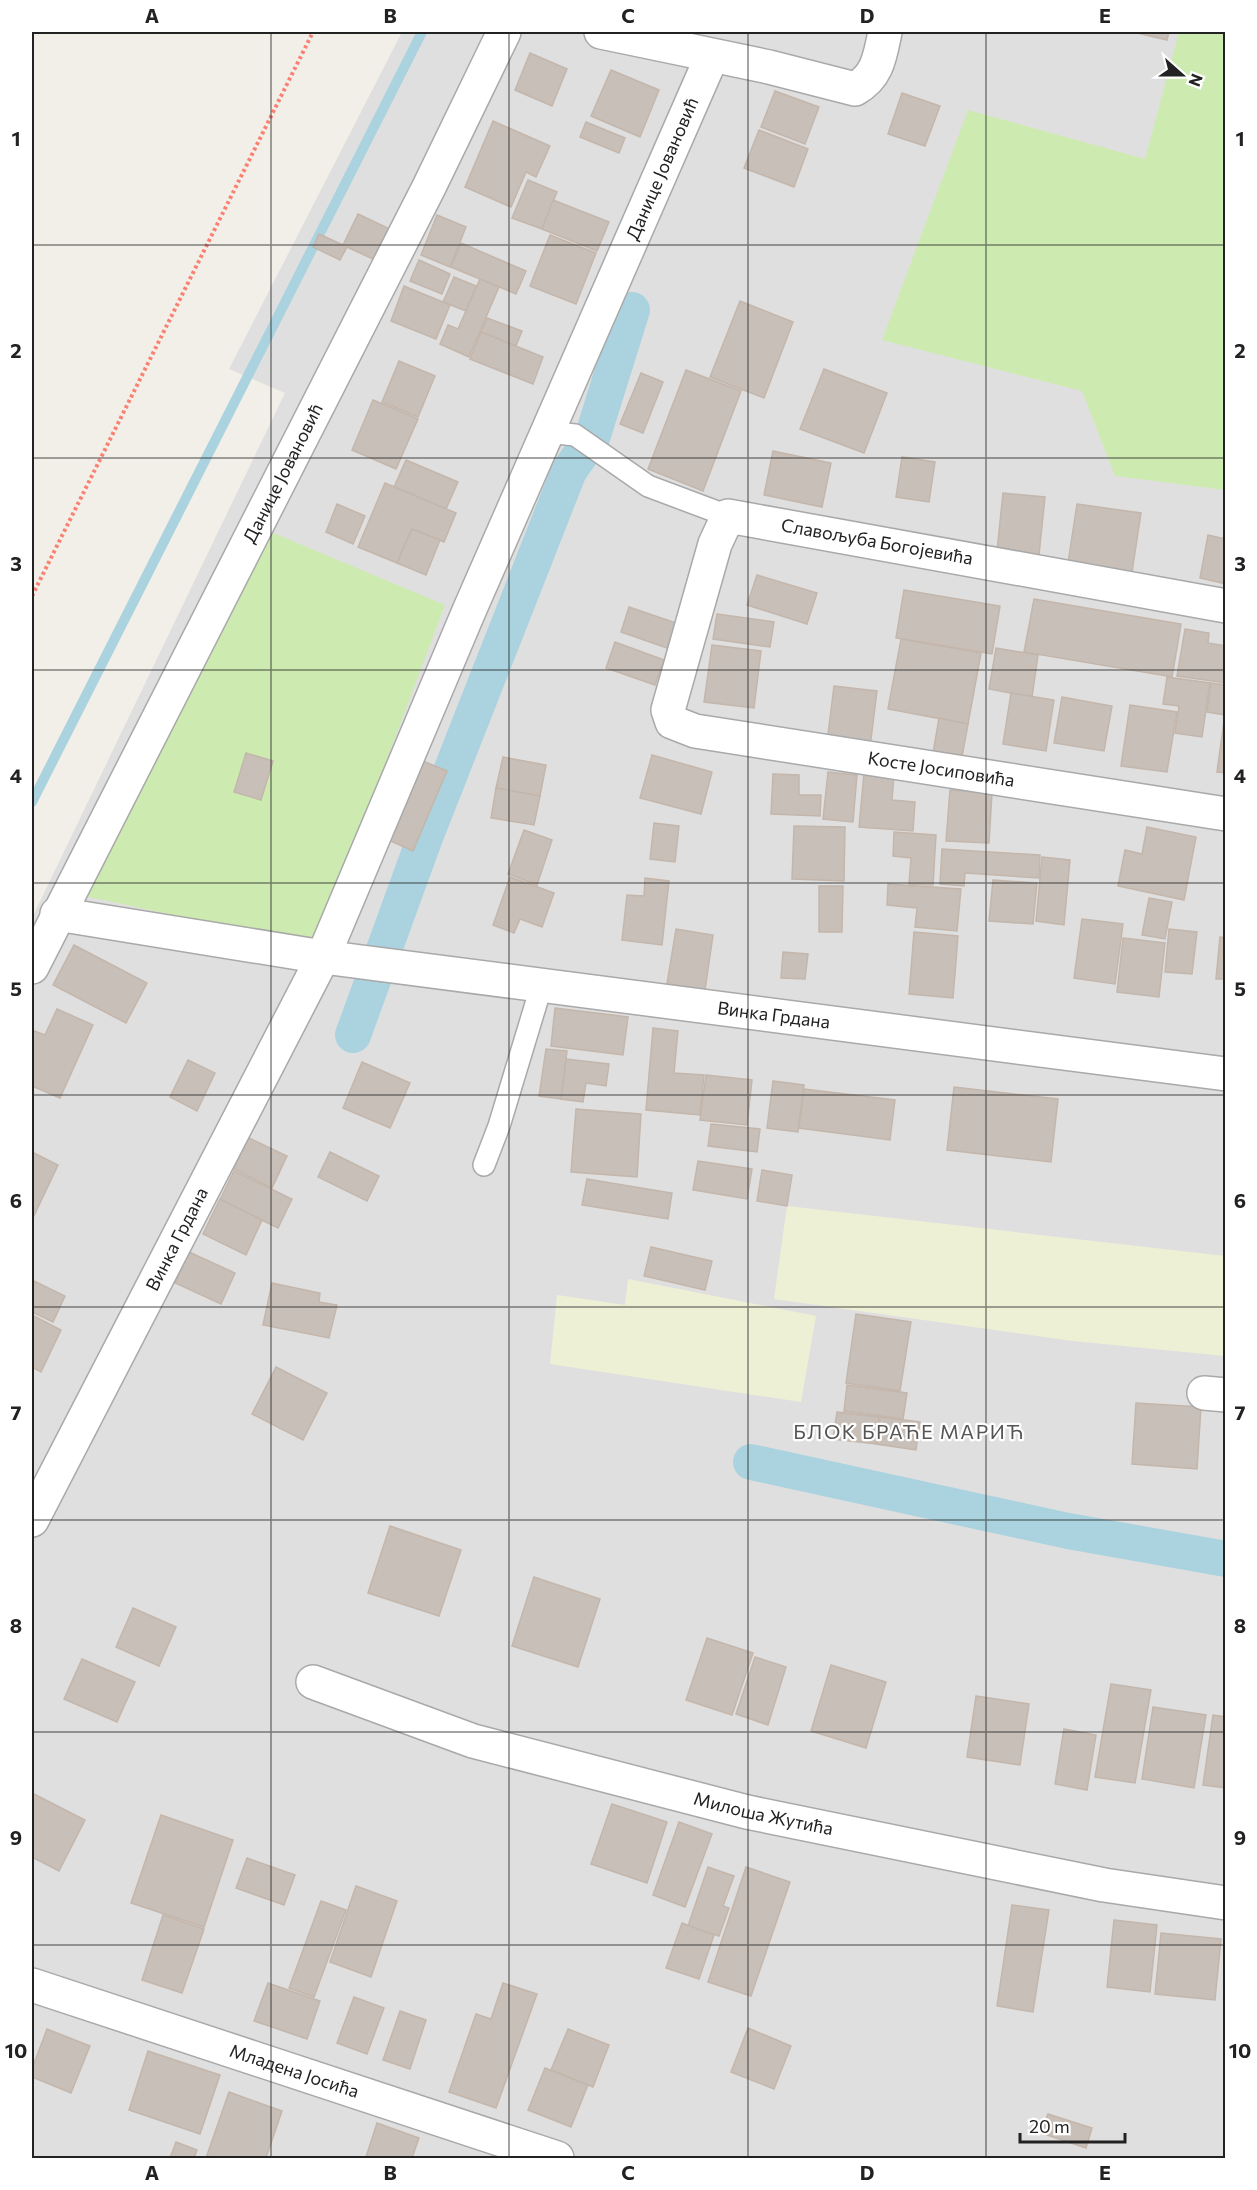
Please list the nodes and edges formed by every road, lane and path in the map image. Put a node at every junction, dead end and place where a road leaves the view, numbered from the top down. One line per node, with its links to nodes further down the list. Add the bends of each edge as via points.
1 (313, 32): 8 (path)
2 (504, 32): 12 (street, Данице Јовановић, via 429,188)
3 (601, 32): 5 (street)
4 (885, 32): 5 (street, via 876,69 867,82 855,89)
5 (712, 56): 6 (street, Данице Јовановић)
6 (547, 432): 7 (lane, via 575,435 648,486); 10 (street, Данице Јовановић)
7 (728, 516): 9 (street, Славољуба Богојевића); 11 (street, Косте Јосиповића, via 715,544 668,710 672,722 695,731)
8 (32, 596)
9 (1226, 606)
10 (469, 611): 13 (street, Винка Грдана)
11 (1226, 814)
12 (57, 914): 13 (street, Винка Грдана); 14 (street, Данице Јовановић)
13 (323, 957): 15 (street, Винка Грдана); 18 (street, Винка Грдана)
14 (32, 967)
15 (542, 984): 16 (street, Винка Грдана); 17 (lane)
16 (1226, 1074)
17 (484, 1165)
18 (32, 1520)
19 (313, 1682): 20 (street, Милоша Жутића, via 472,1741 747,1812 1104,1885)
20 (1226, 1903)
21 (32, 1985): 22 (street, Младена Јосића)
22 (557, 2158)

